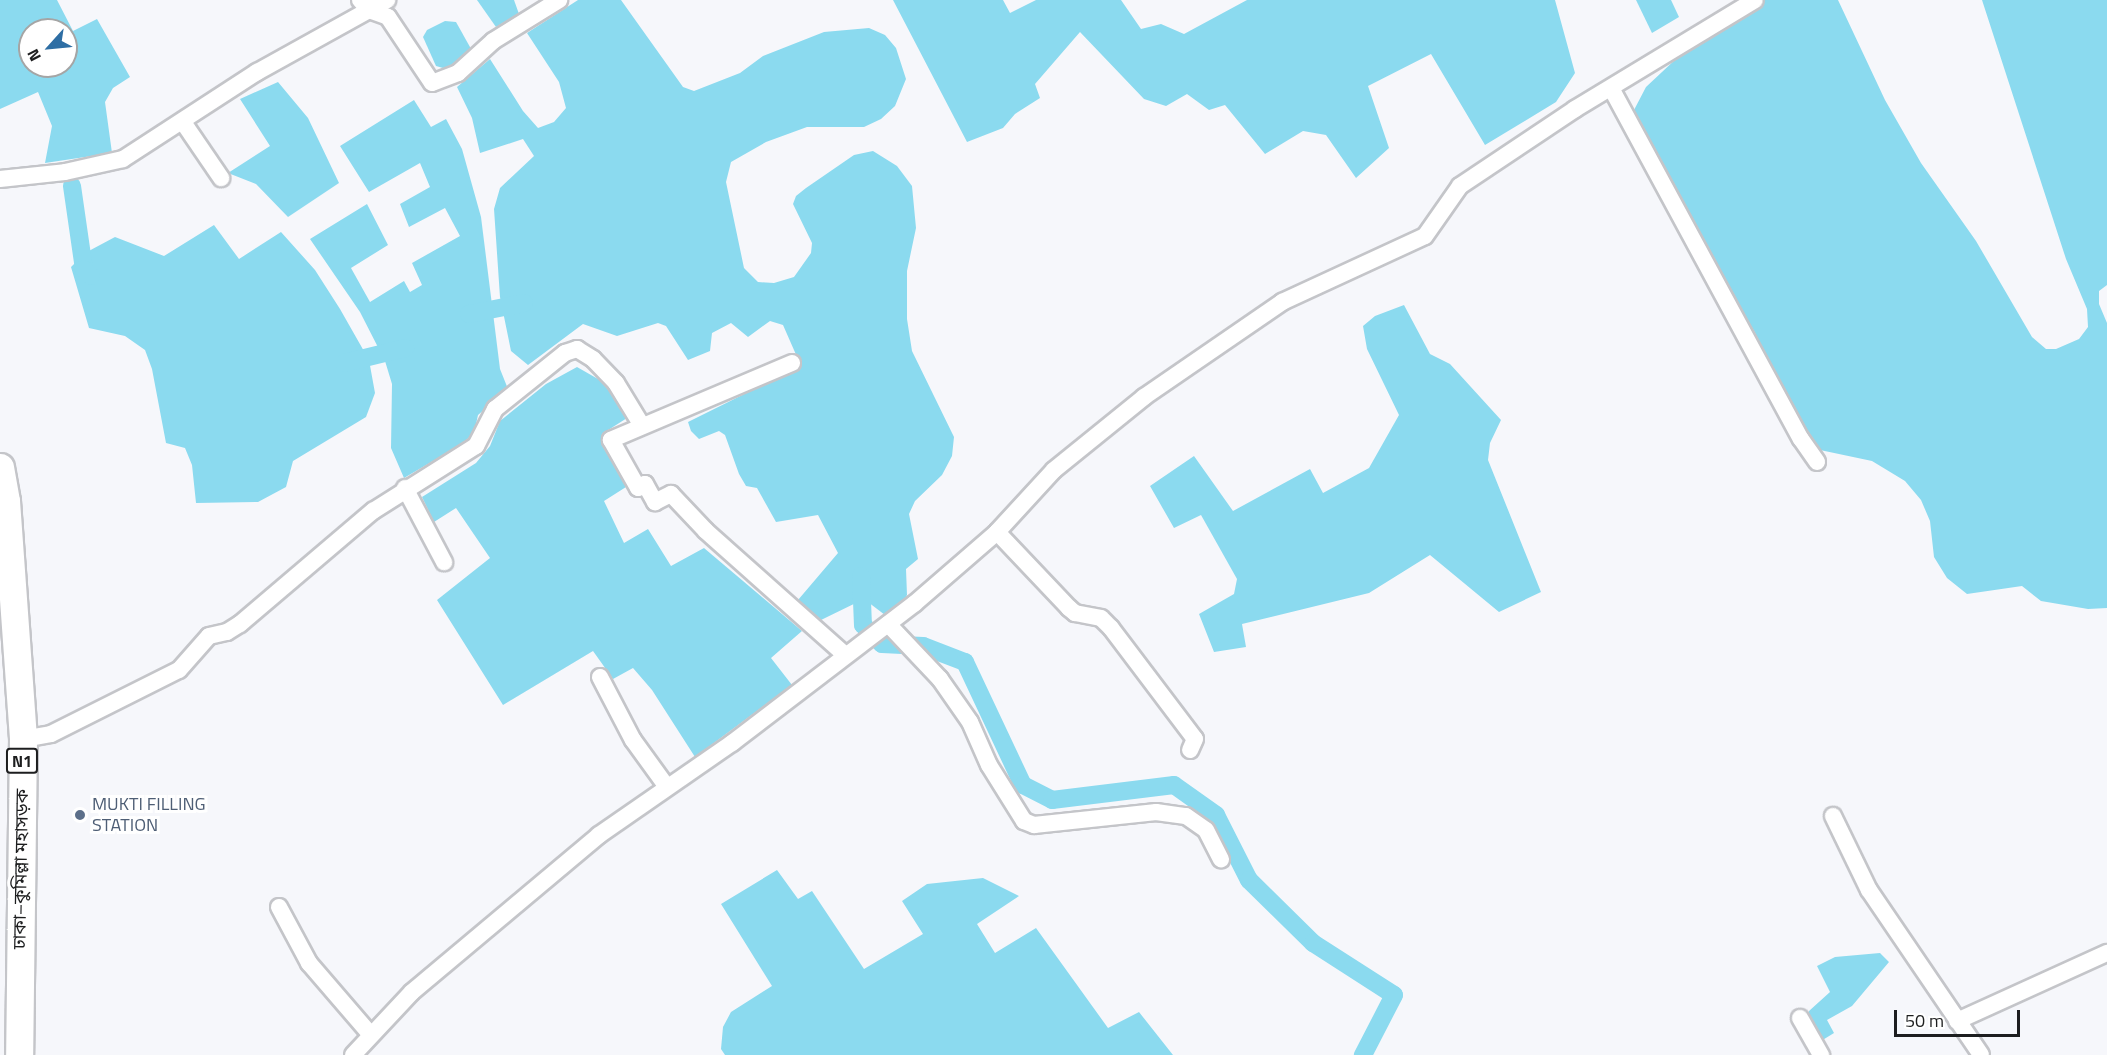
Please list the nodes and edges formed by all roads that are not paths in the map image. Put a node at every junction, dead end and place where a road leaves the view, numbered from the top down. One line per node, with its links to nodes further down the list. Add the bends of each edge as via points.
1 (387, 0): 4 (street)
2 (559, 0): 4 (street, via 493,41 458,73 432,83 388,17)
3 (1755, 0): 5 (street)
4 (365, 5): 6 (street)
5 (1611, 88): 11 (street); 15 (street, via 1460,186 1425,236 1282,302 1171,377 1054,470)
6 (183, 122): 7 (street); 8 (street, via 123,159 66,172)
7 (221, 178)
8 (0, 179)
9 (792, 363): 10 (street)
10 (641, 424): 13 (street, via 616,383 577,349 545,366 495,409 476,446); 18 (street, via 611,440 638,488 645,484 655,502 672,494 714,539)
11 (1817, 462)
12 (0, 467): 14 (highway, ঢাকা–কুমিল্লা মহাসড়ক / N1)
13 (405, 488): 16 (street); 21 (street, via 240,624 209,636 178,670 51,734)
14 (3, 508): 21 (highway, ঢাকা–কুমিল্লা মহাসড়ক / N1)
15 (997, 532): 17 (street); 22 (street, via 1069,608 1101,618 1111,628 1195,739)
16 (444, 562)
17 (888, 624): 18 (street); 25 (street, via 940,680 970,722 988,765 1024,822 1034,825 1156,813 1186,816 1206,830)
18 (845, 655): 23 (street)
19 (600, 677): 23 (street, via 633,740)
20 (0, 700): 21 (highway)
21 (22, 732): 31 (highway, ঢাকা–কুমিল্লা মহাসড়ক / N1)
22 (1190, 750)
23 (667, 787): 30 (street, via 599,835 496,921 412,992)
24 (1833, 816): 29 (street, via 1869,890)
25 (1221, 859)
26 (279, 907): 30 (street, via 309,963)
27 (2107, 953): 29 (street)
28 (1800, 1018): 33 (street)
29 (1957, 1021): 34 (street)
30 (371, 1035): 32 (street)
31 (19, 1055)
32 (353, 1055)
33 (1821, 1055)
34 (1981, 1055)

